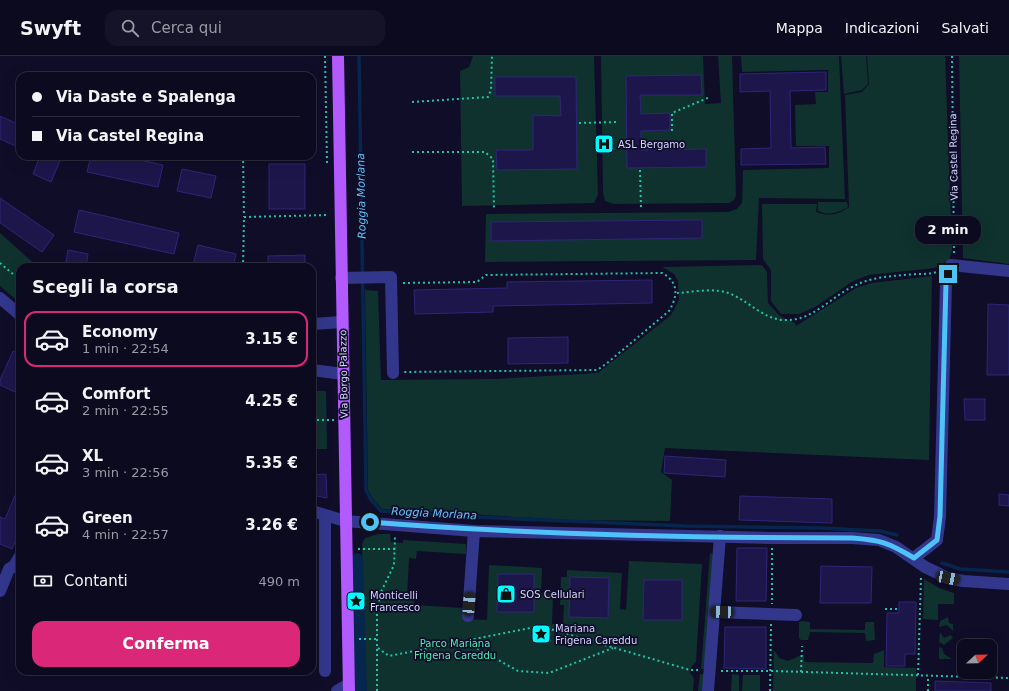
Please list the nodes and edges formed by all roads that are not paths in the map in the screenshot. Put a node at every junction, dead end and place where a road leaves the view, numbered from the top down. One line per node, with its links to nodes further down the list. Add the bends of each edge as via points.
1 (338, 56): 3 (main road, Via Borgo Palazzo)
2 (1009, 271): 16 (street, via 951,265 946,282 940,516 937,540)
3 (345, 278): 6 (main road, Via Borgo Palazzo); 9 (street, via 391,277)
4 (0, 298): 5 (street)
5 (16, 312)
6 (342, 322): 7 (street); 10 (main road, Via Borgo Palazzo)
7 (316, 324)
8 (316, 371): 10 (street)
9 (393, 373)
10 (342, 374): 13 (main road, Via Borgo Palazzo)
11 (316, 513): 12 (street)
12 (325, 516): 13 (street); 24 (street)
13 (345, 521): 14 (street); 25 (main road, Via Borgo Palazzo)
14 (474, 531): 15 (street); 22 (street)
15 (720, 536): 16 (street, via 879,540); 21 (street)
16 (914, 558): 19 (street, via 925,567 948,578)
17 (16, 563): 18 (street, via 14,566)
18 (5, 568): 20 (street)
19 (1009, 584)
20 (0, 591)
21 (714, 612): 23 (street); 27 (street, via 704,671)
22 (468, 616)
23 (796, 616)
24 (325, 671)
25 (349, 688): 26 (street)
26 (337, 691)
27 (708, 691)

